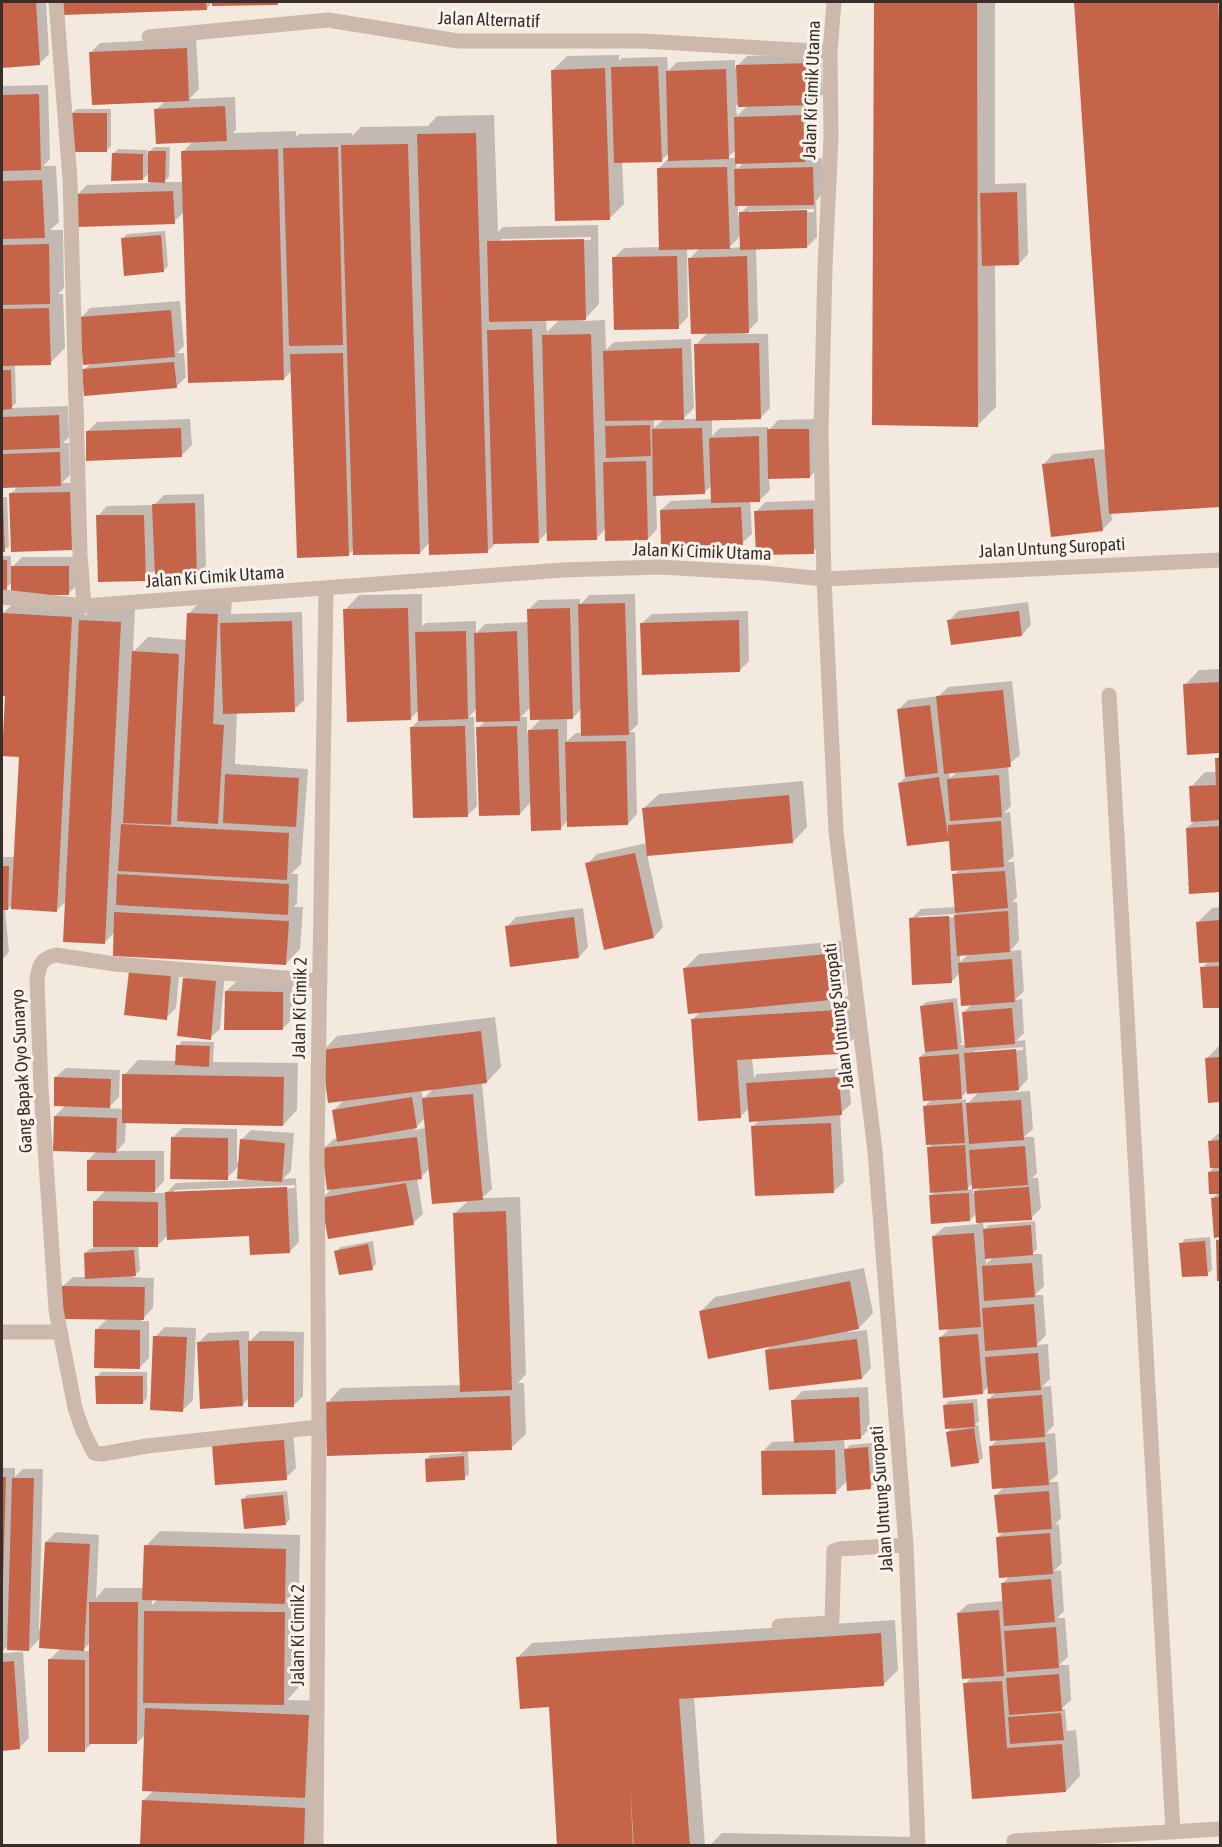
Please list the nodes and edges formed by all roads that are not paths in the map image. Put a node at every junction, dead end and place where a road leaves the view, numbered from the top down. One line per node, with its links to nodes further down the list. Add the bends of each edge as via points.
1 (56, 2): 9 (street, via 70,179)
2 (834, 2): 4 (street, Jalan Ki Cimik Utama)
3 (149, 37): 4 (street, Jalan Alternatif, via 328,20 458,41 643,41)
4 (830, 52): 6 (street, Jalan Ki Cimik Utama, via 831,137 821,432)
5 (1221, 560): 6 (street, Jalan Untung Suropati)
6 (824, 579): 7 (street, Jalan Ki Cimik Utama, via 660,567 563,570); 15 (street, Jalan Untung Suropati, via 836,832 875,1151)
7 (326, 589): 9 (street, Jalan Ki Cimik Utama); 11 (street, Jalan Ki Cimik 2)
8 (2, 597): 9 (street, Jalan Ki Cimik Utama)
9 (84, 606)
10 (1109, 695): 18 (street)
11 (320, 981): 13 (street, Gang Bapak Oyo Sunaryo, via 115,964 56,955 40,963 37,980 41,1088); 14 (street, Jalan Ki Cimik 2)
12 (2, 1332): 13 (street)
13 (60, 1332): 14 (street, Gang Bapak Oyo Sunaryo, via 75,1408 96,1454)
14 (319, 1427): 20 (street, Jalan Ki Cimik 2)
15 (906, 1545): 16 (street, via 834,1551 831,1623); 21 (street, Jalan Untung Suropati)
16 (779, 1626)
17 (1221, 1828): 18 (street)
18 (1173, 1831): 19 (street)
19 (1014, 1841)
20 (316, 1844)
21 (918, 1845)

